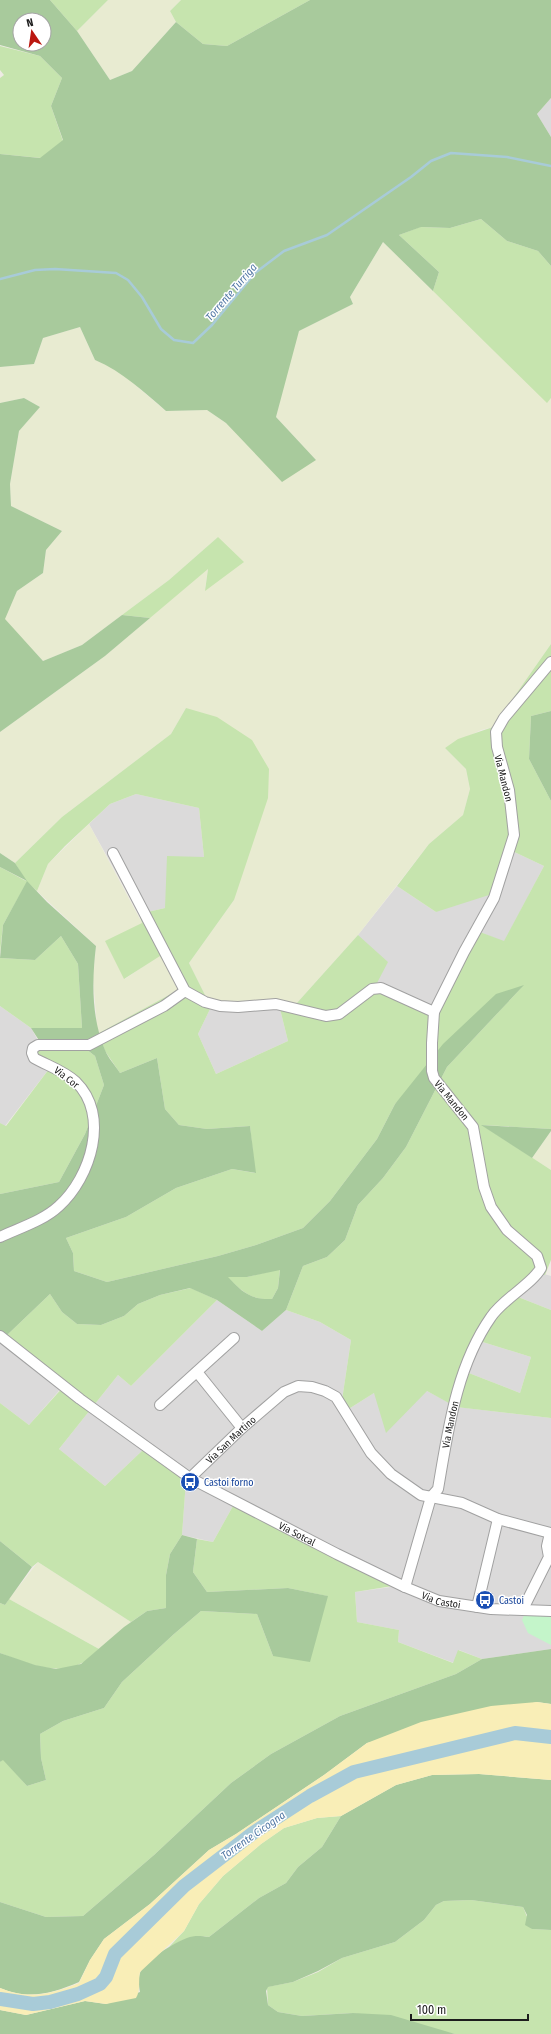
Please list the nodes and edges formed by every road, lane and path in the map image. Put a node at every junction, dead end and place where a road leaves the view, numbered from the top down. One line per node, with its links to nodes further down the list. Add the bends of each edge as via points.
1 (551, 662): 4 (street, Via Mandon, via 504,718 496,732 497,747 509,790 514,835 494,898)
2 (113, 853): 3 (street)
3 (186, 991): 4 (street, via 212,1005 238,1008 276,1004 326,1016 340,1014 372,989 381,988); 5 (street, Via Cor, via 164,1006 89,1045 38,1045 33,1048 34,1058 66,1074 87,1094 94,1115 92,1150 85,1169 60,1206)
4 (434, 1012): 12 (street, Via Mandon, via 434,1078 473,1127 484,1187 491,1207 507,1230 534,1252 541,1264 539,1272 496,1310 475,1342 452,1411 438,1489)
5 (0, 1237)
6 (0, 1336): 11 (street, via 80,1399)
7 (234, 1338): 8 (street)
8 (197, 1372): 9 (street); 10 (street)
9 (160, 1405)
10 (242, 1428): 11 (street, Via San Martino); 12 (street, Via San Martino, via 288,1390 304,1386 325,1391 340,1402 366,1447 391,1474 421,1495)
11 (190, 1478): 15 (street, Via Sotcal)
12 (431, 1497): 13 (street, Via San Martino, via 462,1503); 15 (street, Via Mandon)
13 (498, 1519): 14 (street, Via San Martino); 16 (street)
14 (550, 1533): 17 (street, via 549,1557)
15 (405, 1587): 16 (street, Via Castoi, via 439,1601)
16 (477, 1607): 17 (street, Via Castoi, via 491,1610)
17 (522, 1609): 18 (street, Via Castoi)
18 (551, 1611)

